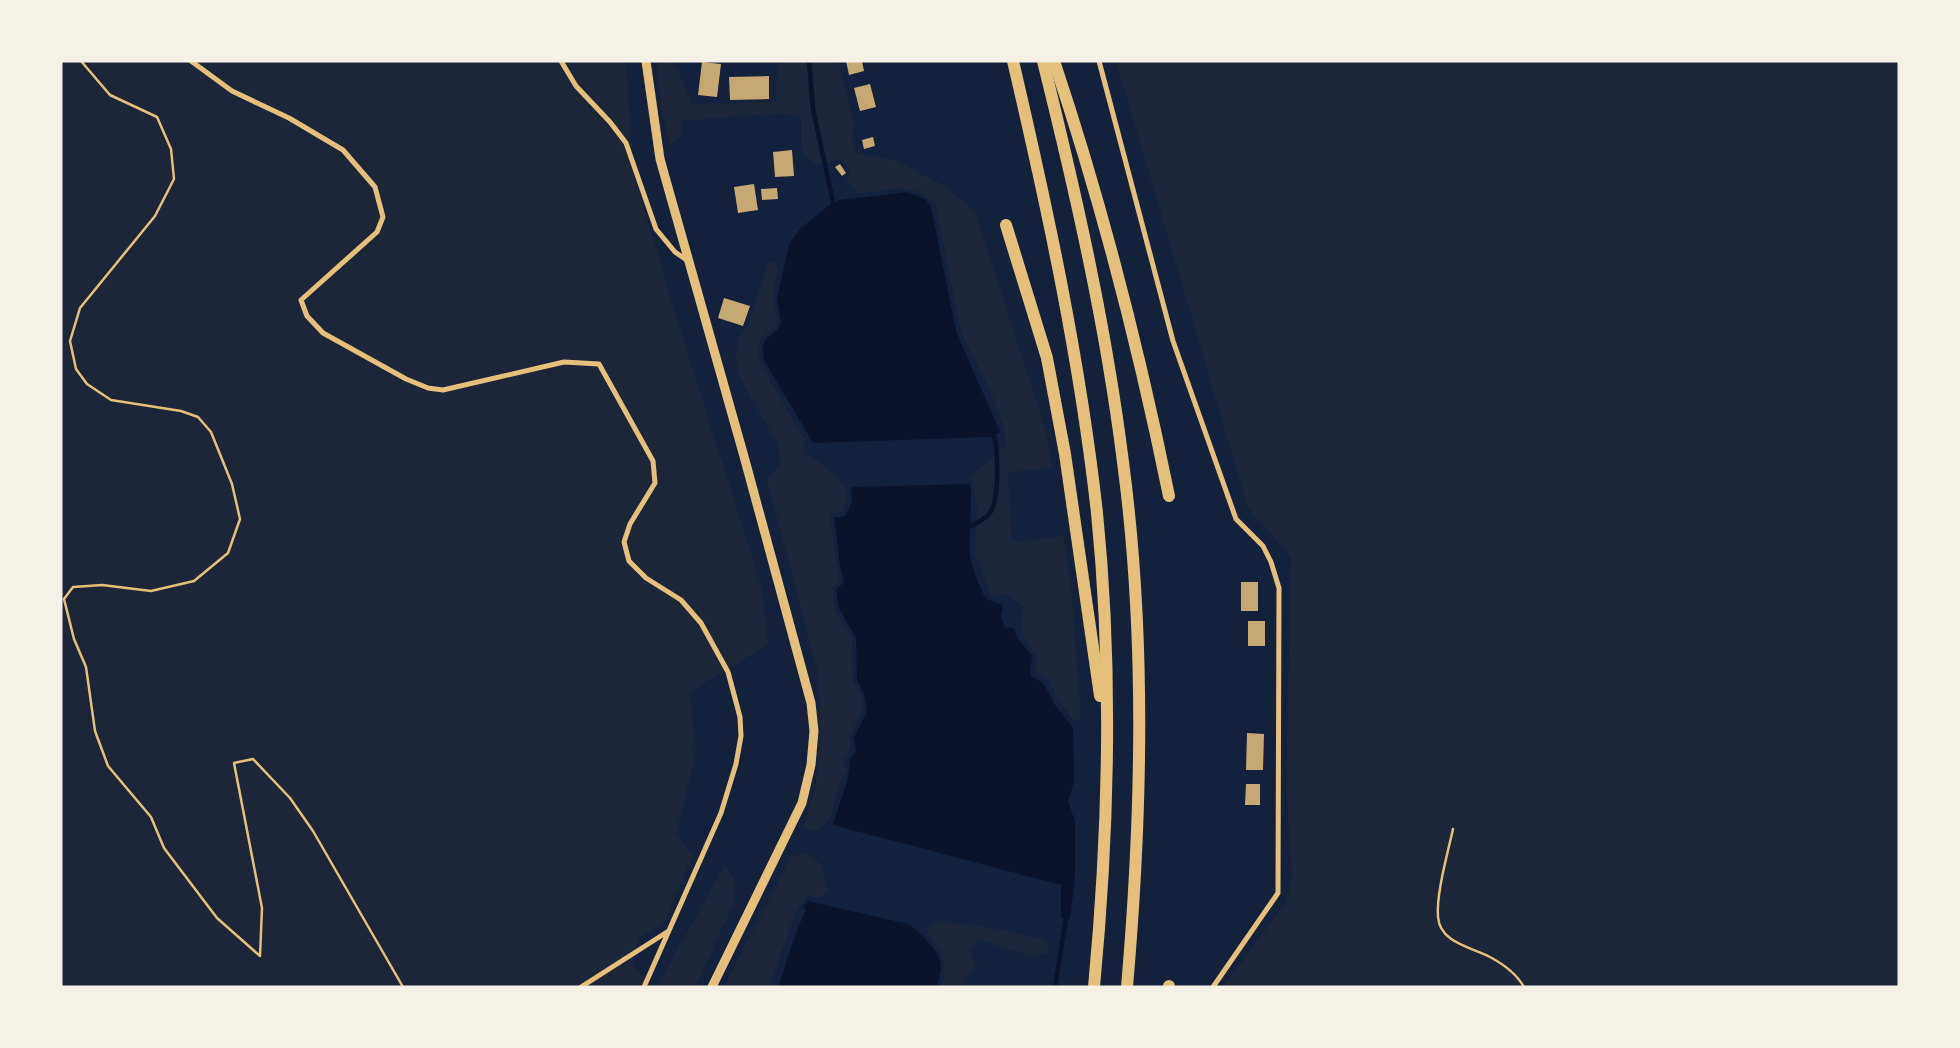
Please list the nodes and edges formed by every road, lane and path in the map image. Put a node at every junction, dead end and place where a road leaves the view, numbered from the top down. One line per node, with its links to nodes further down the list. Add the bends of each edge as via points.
1 (81, 61): 15 (path, via 110,95 157,117 171,149 174,179 155,216 80,308 70,341 76,369 87,384 111,400 181,411 198,417 211,432 232,484 240,518 228,553 194,581 151,591 102,585 73,587 64,599 74,639 86,667 95,732 108,766 151,817 164,848 217,918 260,956 262,908 234,763 253,759 290,798 313,831)
2 (192, 61): 14 (street, via 232,91 289,118 343,150 375,187 383,217 377,232 301,300 307,316 323,333 406,379 443,390 564,362 599,364 643,440 653,461 655,483 630,524 624,542 629,561 646,578 681,600 701,623 728,672 740,717 741,736 721,813)
3 (561, 61): 10 (street, via 576,86 626,143 656,229 676,252)
4 (646, 61): 10 (street, via 660,160)
5 (1014, 61): 12 (highway, via 1060,270 1080,386 1103,592)
6 (1043, 61): 20 (highway, via 1099,310 1124,462 1131,532 1139,720 1138,826)
7 (1054, 61): 11 (highway, via 1085,154 1122,295)
8 (1099, 61): 21 (street, via 1173,340 1236,519 1263,546 1278,588 1278,893)
9 (1006, 225): 12 (highway, via 1049,368 1065,454)
10 (689, 261): 18 (street, via 811,703 814,731 802,803)
11 (1168, 496)
12 (1108, 748): 19 (highway, via 1106,831)
13 (1453, 829): 22 (path, via 1438,918 1445,933 1461,946 1489,956 1510,969)
14 (667, 932): 16 (street); 17 (street)
15 (403, 987)
16 (581, 987)
17 (644, 987)
18 (712, 987)
19 (1094, 987)
20 (1127, 987)
21 (1213, 987)
22 (1524, 987)

